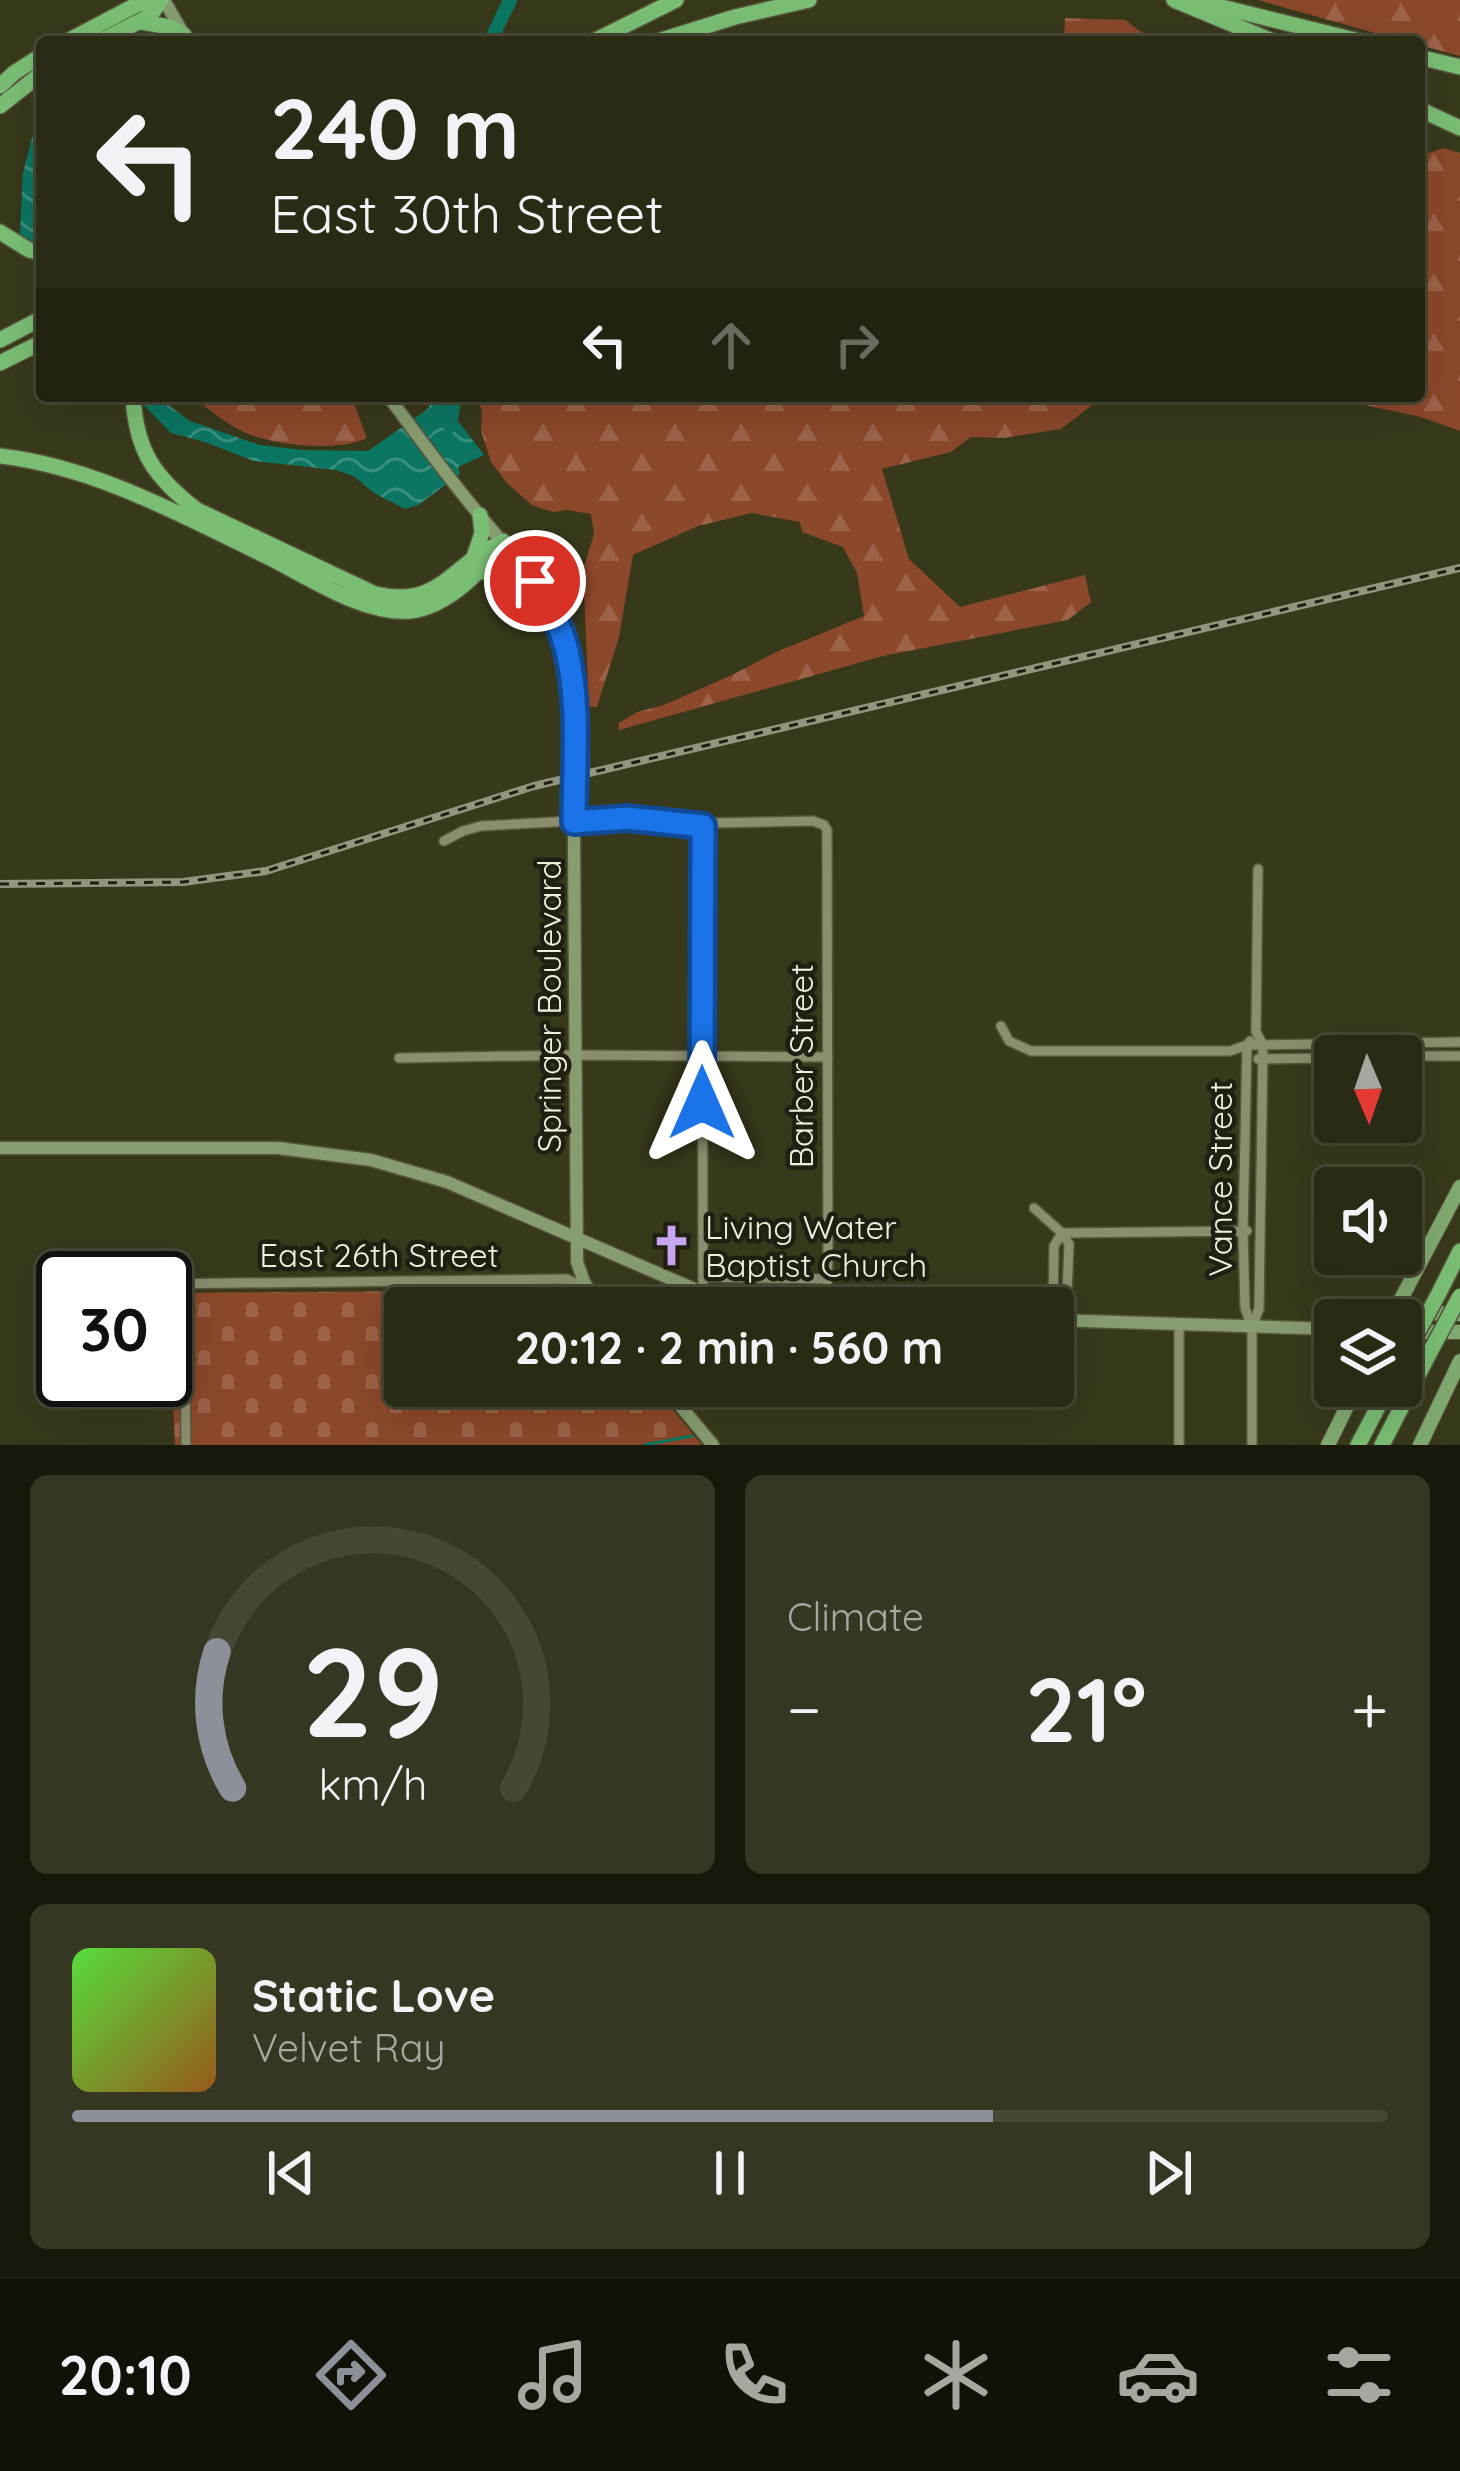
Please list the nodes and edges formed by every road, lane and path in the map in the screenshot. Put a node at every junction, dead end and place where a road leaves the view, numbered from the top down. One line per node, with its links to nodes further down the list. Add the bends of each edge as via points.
1 (160, 0): 6 (highway); 9 (main road)
2 (676, 0): 10 (highway)
3 (809, 0): 11 (highway)
4 (1174, 0): 12 (highway)
5 (1193, 0): 13 (highway)
6 (133, 11): 7 (highway); 8 (highway)
7 (104, 34)
8 (182, 36)
9 (184, 36)
10 (604, 36)
11 (674, 36)
12 (1261, 36)
13 (1339, 36)
14 (1425, 58): 16 (highway)
15 (36, 59): 18 (highway)
16 (1460, 67)
17 (36, 78): 19 (highway)
18 (0, 86)
19 (0, 106)
20 (1425, 112): 21 (highway)
21 (1460, 128)
22 (0, 232): 23 (highway)
23 (36, 252)
24 (36, 321): 25 (highway)
25 (0, 340)
26 (36, 345): 27 (highway)
27 (0, 363)
28 (134, 402): 35 (highway, via 140,446 155,472 197,510 375,594)
29 (393, 402): 31 (main road, Springer Boulevard)
30 (0, 456): 35 (highway, via 162,505 373,608)
31 (476, 511): 32 (main road, Springer Boulevard); 33 (highway, via 482,533)
32 (503, 541): 33 (highway, via 488,563); 34 (main road, Springer Boulevard)
33 (475, 565): 34 (highway); 35 (highway, via 446,597)
34 (535, 581): 36 (main road, Springer Boulevard, via 568,657)
35 (416, 603)
36 (574, 822): 37 (street); 38 (street, via 504,823); 46 (main road, Springer Boulevard)
37 (703, 826): 47 (street); 49 (street, Barber Street, via 813,821 827,830)
38 (444, 841)
39 (1258, 869): 41 (street, Vance Street)
40 (1001, 1026): 45 (street, via 1009,1041 1031,1051)
41 (1256, 1032): 43 (street, Vance Street); 44 (street, Vance Street)
42 (1460, 1042): 43 (street)
43 (1263, 1045): 44 (street); 53 (street, Vance Street)
44 (1247, 1046): 45 (street); 54 (street, Vance Street)
45 (1230, 1052): 54 (street)
46 (576, 1055): 47 (street); 51 (street); 61 (main road, Springer Boulevard)
47 (703, 1055): 49 (street); 63 (street)
48 (1460, 1056): 50 (street)
49 (828, 1057): 64 (street, Barber Street)
50 (1422, 1057)
51 (399, 1058)
52 (1314, 1058): 53 (street)
53 (1263, 1059): 54 (street); 59 (street, Vance Street)
54 (1246, 1060): 58 (street, Vance Street)
55 (0, 1148): 61 (main road, via 345,1155 447,1182)
56 (1460, 1187): 74 (main road)
57 (1034, 1208): 60 (street)
58 (1243, 1231): 59 (street); 60 (street); 80 (street, Vance Street)
59 (1258, 1231): 80 (street, Vance Street)
60 (1062, 1233): 71 (street); 72 (street, via 1069,1244)
61 (577, 1238): 67 (main road, Springer Boulevard); 68 (main road)
62 (1460, 1251): 79 (highway, bridge)
63 (703, 1277): 64 (street); 69 (street)
64 (827, 1279): 70 (street, Barber Street)
65 (192, 1283): 66 (street, East 26th Street, via 567,1279)
66 (581, 1287)
67 (587, 1287)
68 (689, 1287)
69 (703, 1287)
70 (827, 1287)
71 (1053, 1287)
72 (1063, 1287)
73 (1460, 1295): 95 (highway, bridge)
74 (1402, 1299)
75 (1422, 1314): 76 (main road)
76 (1460, 1314)
77 (1074, 1322): 78 (main road)
78 (1179, 1325): 80 (main road); 91 (street)
79 (1422, 1325)
80 (1252, 1327): 81 (main road); 92 (street, Vance Street)
81 (1314, 1328)
82 (1422, 1332): 83 (main road)
83 (1460, 1332)
84 (1460, 1361): 96 (main road)
85 (185, 1407): 89 (street)
86 (681, 1407): 90 (main road)
87 (1347, 1407): 93 (main road)
88 (1378, 1407): 94 (highway)
89 (185, 1445)
90 (713, 1445)
91 (1179, 1445)
92 (1252, 1445)
93 (1328, 1445)
94 (1358, 1445)
95 (1382, 1445)
96 (1420, 1445)

